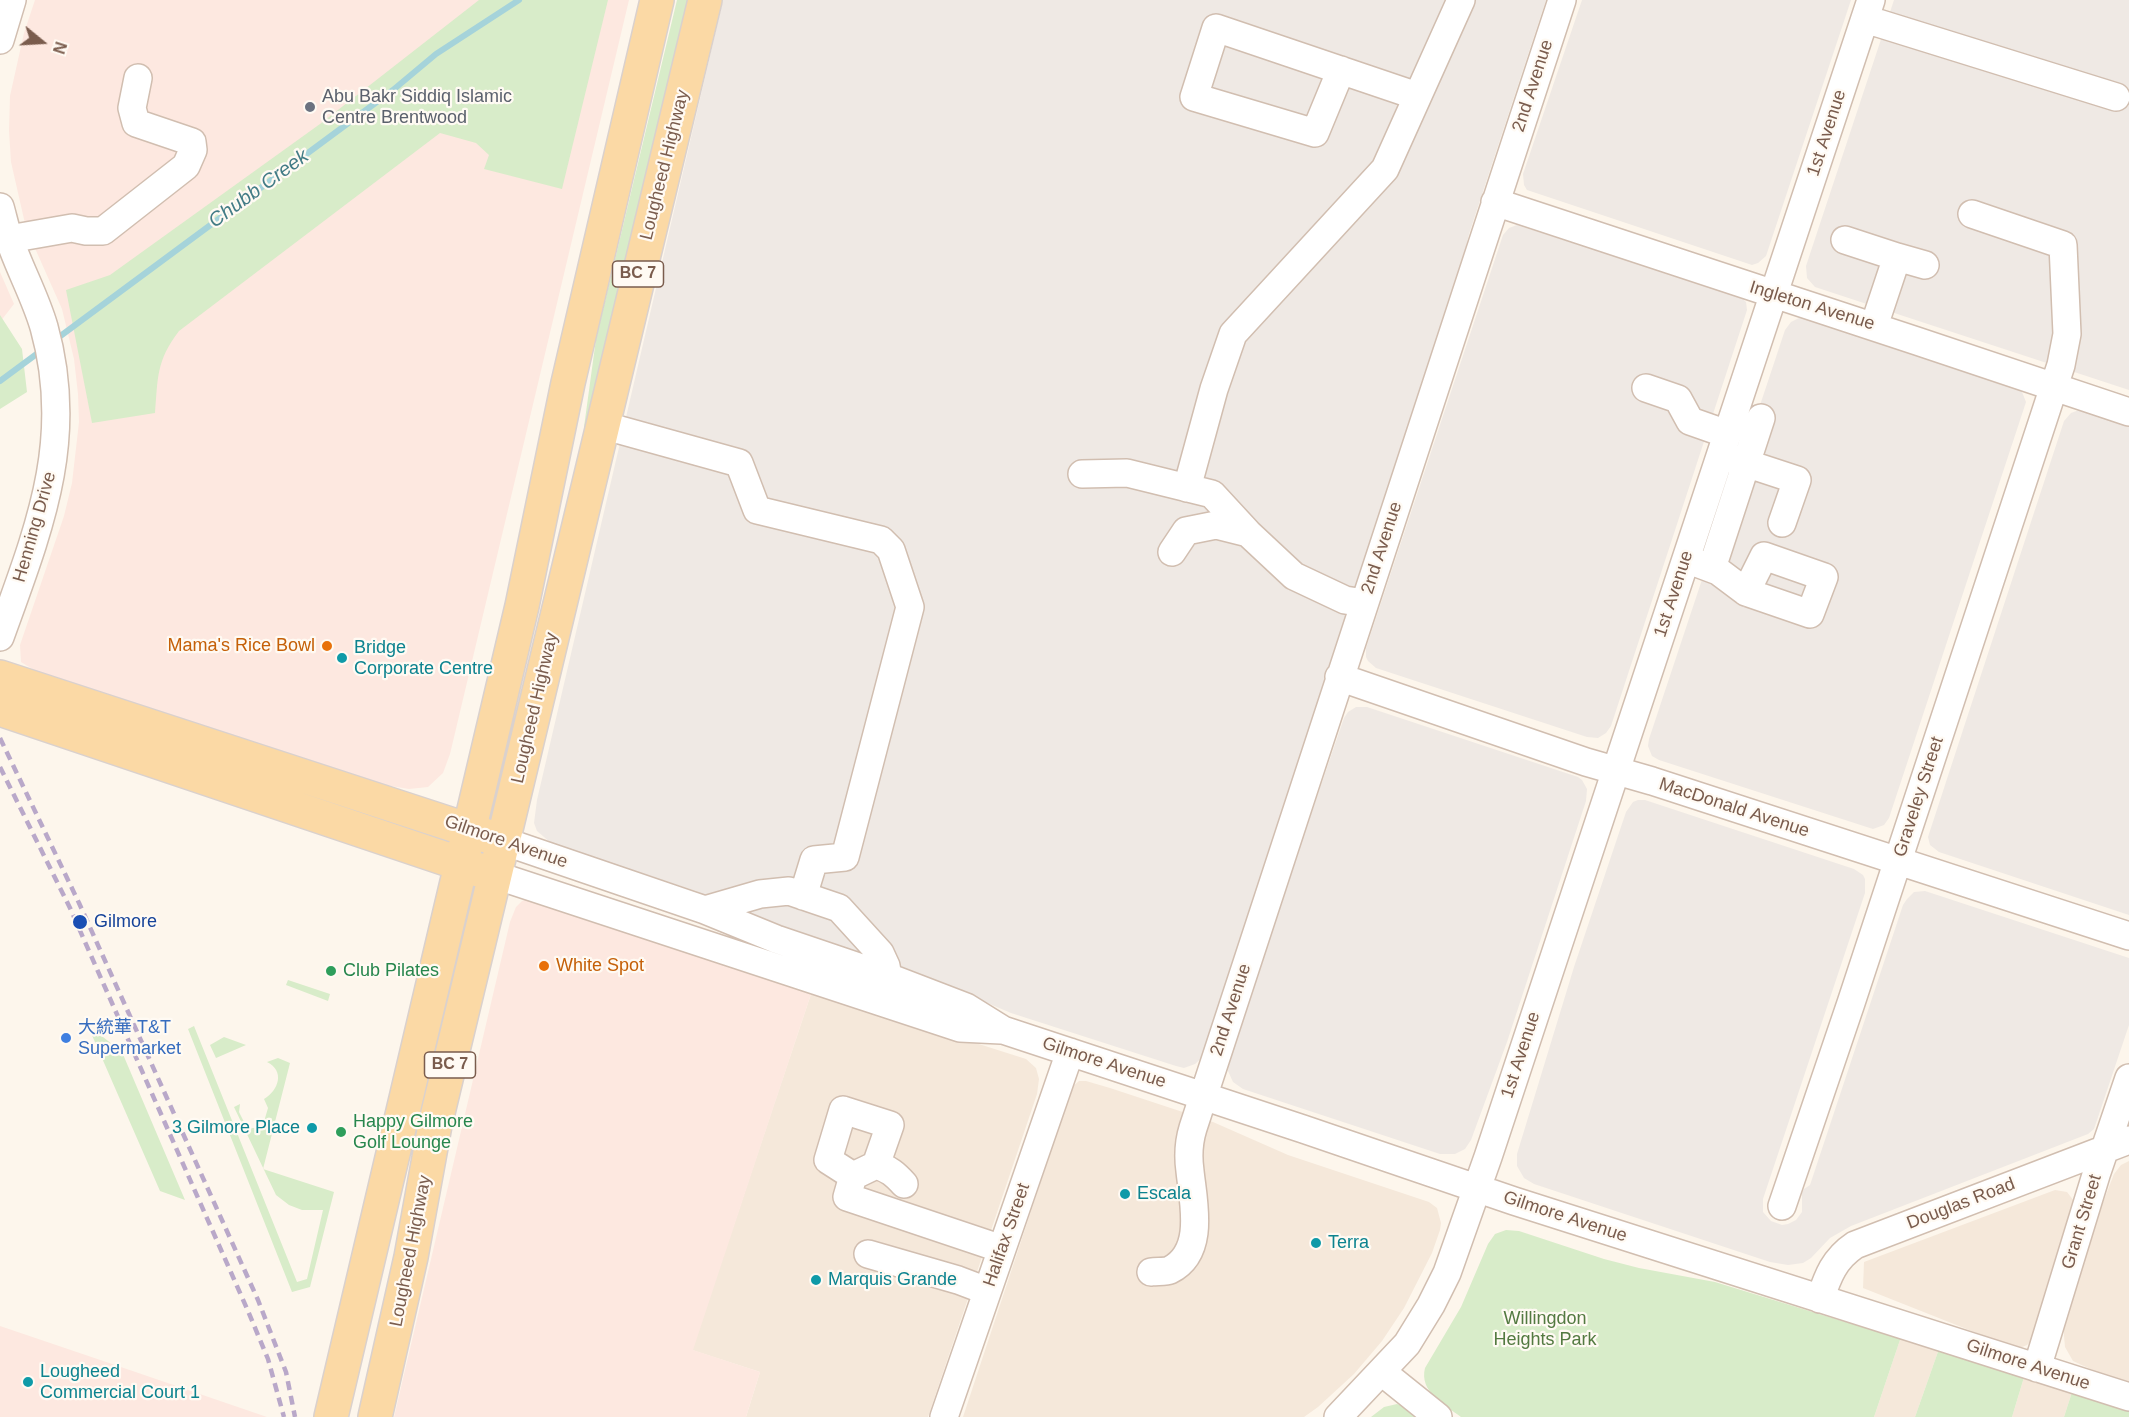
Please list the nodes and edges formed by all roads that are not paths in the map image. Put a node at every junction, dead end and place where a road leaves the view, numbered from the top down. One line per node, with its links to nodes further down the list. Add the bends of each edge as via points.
1 (12, 0): 7 (street)
2 (657, 0): 41 (main road, Lougheed Highway / BC 7, via 567,383 522,606)
3 (705, 0): 25 (main road, Lougheed Highway / BC 7)
4 (1461, 0): 10 (street)
5 (1562, 0): 12 (street, 2nd Avenue)
6 (1868, 10): 11 (street); 19 (street, 1st Avenue)
7 (0, 40)
8 (1341, 70): 8 (street, via 1216,28 1194,97 1315,133); 10 (street)
9 (138, 78): 15 (street, via 132,108 136,123 192,142 186,166 103,231 72,228)
10 (1417, 96): 28 (street, via 1385,169 1233,333)
11 (2116, 97)
12 (1495, 202): 19 (street, Ingleton Avenue); 35 (street, 2nd Avenue)
13 (0, 207): 15 (street, Henning Drive)
14 (1972, 214): 21 (street, Graveley Street, via 2062,245 2067,334)
15 (9, 239): 36 (street, Henning Drive, via 44,327 53,362 56,415 54,460 42,516)
16 (1845, 240): 17 (street)
17 (1897, 257): 18 (street); 20 (street)
18 (1925, 266)
19 (1774, 294): 20 (street, Ingleton Avenue); 26 (street, 1st Avenue)
20 (1874, 326): 21 (street, Ingleton Avenue)
21 (2054, 387): 23 (street, Ingleton Avenue); 43 (street, Graveley Street)
22 (1645, 397): 26 (street, via 1690,421)
23 (2129, 412)
24 (1761, 418): 26 (street)
25 (602, 425): 42 (main road, Lougheed Highway / BC 7); 46 (street, via 739,463 757,510 881,540 891,550 910,607 845,857 814,860)
26 (1731, 451): 29 (street, via 1797,480); 32 (street, 1st Avenue); 33 (street)
27 (1082, 474): 28 (street)
28 (1187, 488): 30 (street, via 1212,494)
29 (1782, 523)
30 (1248, 533): 31 (street, via 1215,525 1186,531); 35 (street, via 1294,576 1345,600)
31 (1172, 552)
32 (1686, 559): 33 (street); 40 (street, 1st Avenue)
33 (1712, 568): 34 (street)
34 (1746, 592)
35 (1364, 603): 37 (street, 2nd Avenue)
36 (0, 637)
37 (1339, 677): 40 (street, MacDonald Avenue); 53 (street, 2nd Avenue)
38 (0, 678): 41 (main road, Gilmore Avenue)
39 (0, 709): 44 (main road, Gilmore Avenue)
40 (1616, 771): 43 (street, MacDonald Avenue); 56 (street, 1st Avenue)
41 (469, 830): 42 (main road, Gilmore Avenue); 44 (main road, Lougheed Highway / BC 7)
42 (504, 841): 45 (main road, Lougheed Highway / BC 7); 47 (street, Gilmore Avenue)
43 (1898, 861): 48 (street, MacDonald Avenue); 57 (street, Graveley Street)
44 (460, 864): 45 (main road, Gilmore Avenue); 66 (main road, Lougheed Highway / BC 7)
45 (495, 875): 50 (street, Gilmore Avenue, via 960,1028); 67 (main road, Lougheed Highway / BC 7, via 435,1125 411,1257)
46 (803, 896): 47 (street, via 789,891 760,894); 49 (street, via 839,908 880,953)
47 (705, 910): 49 (street, Gilmore Avenue)
48 (2129, 936)
49 (888, 977): 50 (street, Gilmore Avenue, via 966,1007)
50 (1003, 1030): 51 (street, Gilmore Avenue)
51 (1070, 1052): 53 (street, Gilmore Avenue); 58 (street, Halifax Street)
52 (2129, 1078): 54 (street, Grant Street)
53 (1203, 1096): 56 (street, Gilmore Avenue); 60 (street, 2nd Avenue, via 1191,1136 1189,1168 1196,1206 1193,1240 1184,1258 1169,1270)
54 (2117, 1145): 62 (street, Douglas Road, via 1855,1245 1832,1267); 63 (street, Grant Street)
55 (904, 1184): 58 (street, via 894,1173 865,1171 847,1197)
56 (1477, 1188): 62 (street, Gilmore Avenue); 64 (street, via 1447,1273 1431,1305 1407,1344)
57 (1782, 1206)
58 (1002, 1250): 61 (street, Halifax Street)
59 (868, 1254): 61 (street)
60 (1151, 1272)
61 (987, 1291): 68 (street, Halifax Street)
62 (1820, 1299): 63 (street, Gilmore Avenue)
63 (2037, 1368): 65 (street, Gilmore Avenue)
64 (1382, 1372): 69 (street); 70 (street)
65 (2129, 1397)
66 (331, 1417)
67 (375, 1417)
68 (944, 1417)
69 (1338, 1417)
70 (1438, 1417)

